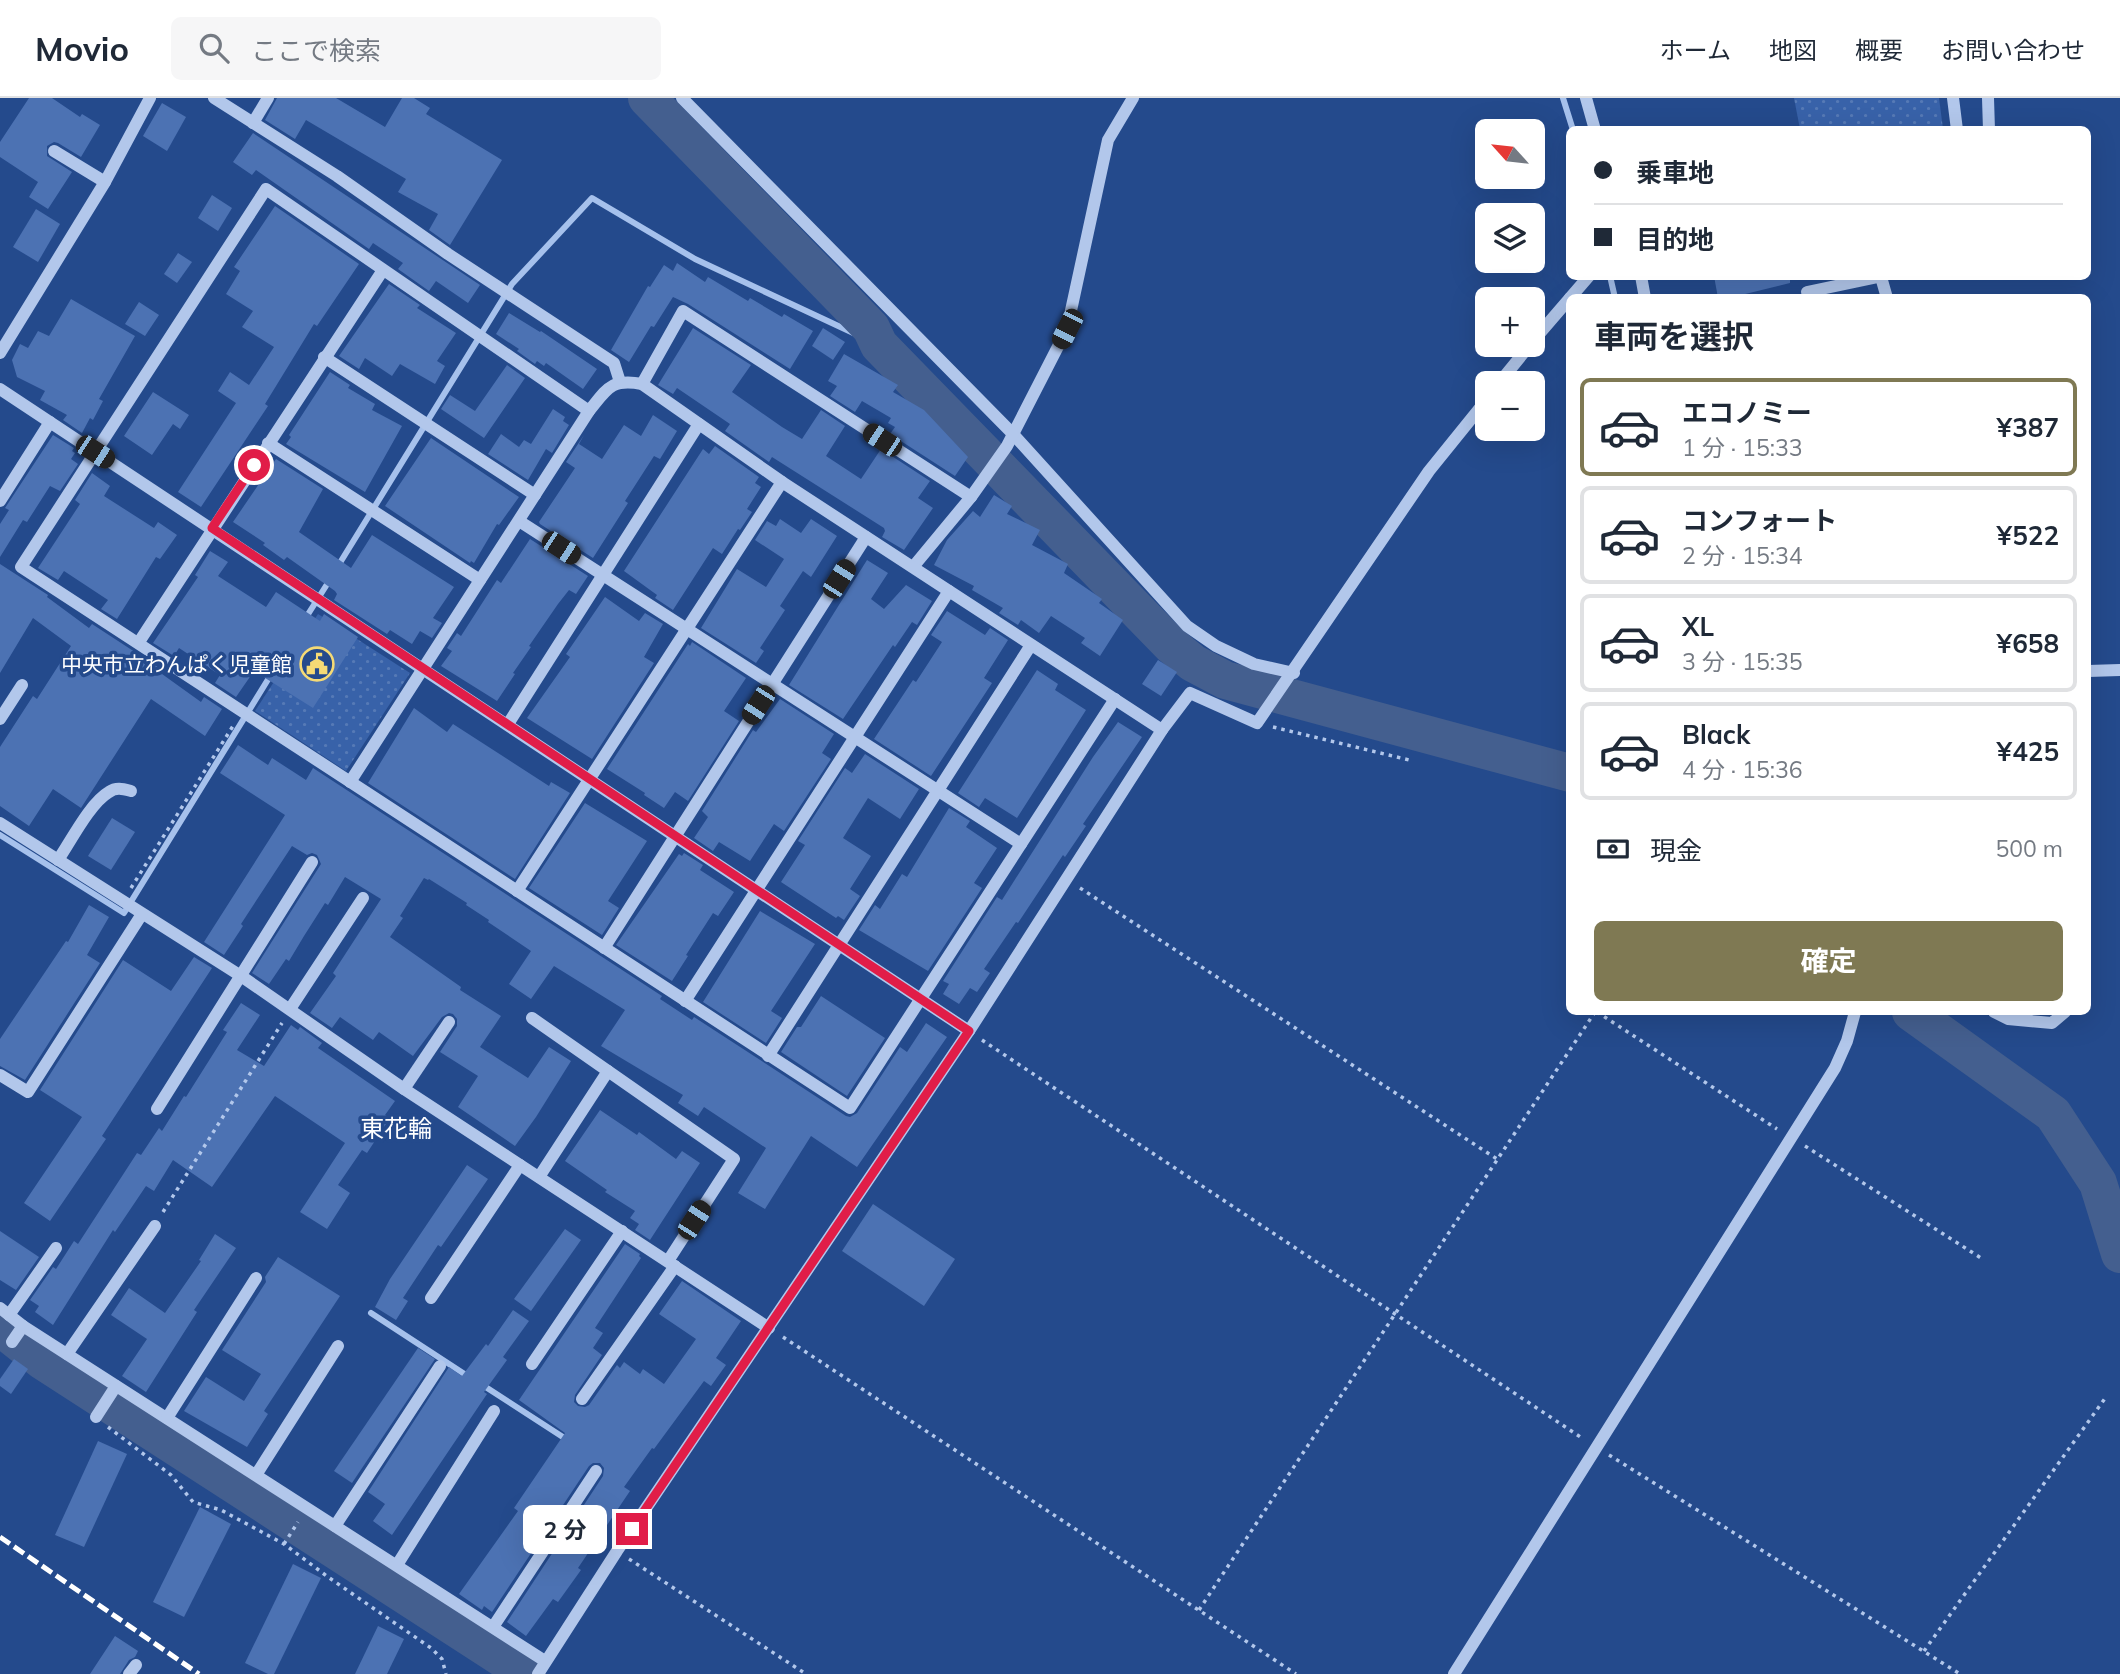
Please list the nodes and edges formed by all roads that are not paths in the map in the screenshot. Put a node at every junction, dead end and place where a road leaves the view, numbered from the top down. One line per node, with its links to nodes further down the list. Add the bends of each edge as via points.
1 (150, 98): 14 (street)
2 (214, 98): 9 (street)
3 (268, 98): 9 (street)
4 (682, 98): 33 (street)
5 (1133, 98): 33 (street, via 1108,140 1067,329)
6 (1586, 98): 10 (street)
7 (1953, 98): 11 (street)
8 (1988, 98): 12 (street)
9 (253, 123): 26 (street, via 614,363)
10 (1594, 126)
11 (1956, 126)
12 (1989, 126)
13 (54, 150): 14 (street)
14 (105, 182): 22 (street)
15 (383, 270): 23 (street); 29 (street); 35 (street, via 266,189)
16 (1586, 280): 19 (street)
17 (1867, 280): 18 (street)
18 (1807, 292)
19 (1573, 294)
20 (1566, 303): 21 (street)
21 (1545, 327)
22 (0, 353)
23 (324, 357): 34 (street); 37 (street)
24 (1520, 357): 25 (street)
25 (1509, 371)
26 (620, 382): 27 (street); 29 (street, via 611,385)
27 (642, 384): 32 (street); 38 (street, via 683,311)
28 (0, 389): 31 (street)
29 (589, 411): 37 (street)
30 (1475, 414): 53 (street, via 1429,471)
31 (50, 422): 35 (street); 39 (street)
32 (699, 424): 36 (street); 44 (street)
33 (1010, 440): 38 (street); 53 (street, via 1187,626 1216,646)
34 (268, 443): 41 (street); 45 (street)
35 (95, 452): 41 (street); 48 (street, via 21,568)
36 (782, 482): 42 (street); 47 (street)
37 (535, 495): 40 (street)
38 (971, 497): 43 (street)
39 (0, 501)
40 (519, 521): 44 (street); 45 (street)
41 (212, 528): 48 (street); 50 (street)
42 (866, 537): 43 (street); 54 (street)
43 (913, 567): 46 (street)
44 (603, 575): 47 (street); 58 (street)
45 (480, 580): 50 (street)
46 (949, 590): 49 (street); 60 (street)
47 (686, 629): 54 (street); 61 (street)
48 (139, 642): 62 (street)
49 (1031, 645): 56 (street); 63 (street)
50 (424, 669): 58 (street); 62 (street)
51 (2120, 670): 52 (street)
52 (2091, 671)
53 (1290, 678): 59 (street, via 1257,723 1190,692)
54 (772, 684): 60 (street); 66 (street)
55 (22, 685): 57 (street)
56 (1115, 699): 59 (street); 67 (street)
57 (0, 719)
58 (508, 724): 61 (street)
59 (1162, 730): 85 (street)
60 (855, 737): 63 (street); 70 (street)
61 (590, 779): 66 (street); 71 (street)
62 (349, 782): 71 (street)
63 (939, 791): 67 (street); 74 (street)
64 (131, 792): 68 (street, via 121,788 110,791 97,802)
65 (0, 823): 68 (street)
66 (676, 835): 70 (street); 75 (street)
67 (1021, 844): 77 (street)
68 (58, 860): 73 (street)
69 (312, 862): 76 (street)
70 (757, 889): 74 (street); 78 (street)
71 (517, 891): 75 (street)
72 (363, 898): 79 (street)
73 (141, 913): 76 (street); 88 (street, via 28,1092)
74 (840, 944): 77 (street); 86 (street)
75 (604, 948): 78 (street)
76 (241, 976): 79 (street); 90 (street)
77 (921, 999): 85 (street); 86 (street, via 849,1108)
78 (685, 1001): 86 (street)
79 (290, 1009): 89 (street)
80 (1854, 1015): 118 (street, via 1835,1068)
81 (1999, 1015): 82 (street, via 2052,1024)
82 (2062, 1015)
83 (532, 1018): 87 (street)
84 (449, 1023): 89 (street)
85 (969, 1031): 101 (street)
86 (768, 1056)
87 (608, 1071): 92 (street); 96 (street, via 734,1159)
88 (0, 1076)
89 (404, 1089): 91 (street)
90 (157, 1109)
91 (520, 1165): 92 (street); 98 (street)
92 (539, 1177): 94 (street)
93 (155, 1226): 104 (street)
94 (622, 1231): 96 (street); 105 (street)
95 (56, 1248): 99 (street)
96 (672, 1263): 101 (street); 108 (street)
97 (256, 1279): 111 (street)
98 (430, 1298)
99 (5, 1312): 100 (street)
100 (22, 1328): 102 (street); 104 (street)
101 (769, 1328): 117 (street)
102 (12, 1342)
103 (338, 1346): 113 (street)
104 (67, 1354): 107 (street)
105 (531, 1364)
106 (440, 1366): 114 (street)
107 (115, 1386): 110 (street); 111 (street)
108 (582, 1399)
109 (494, 1411): 115 (street)
110 (96, 1417)
111 (167, 1418): 113 (street)
112 (596, 1471): 116 (street)
113 (256, 1475): 114 (street)
114 (335, 1526): 115 (street)
115 (397, 1565): 116 (street)
116 (494, 1627): 117 (street)
117 (542, 1668)
118 (1454, 1674)

